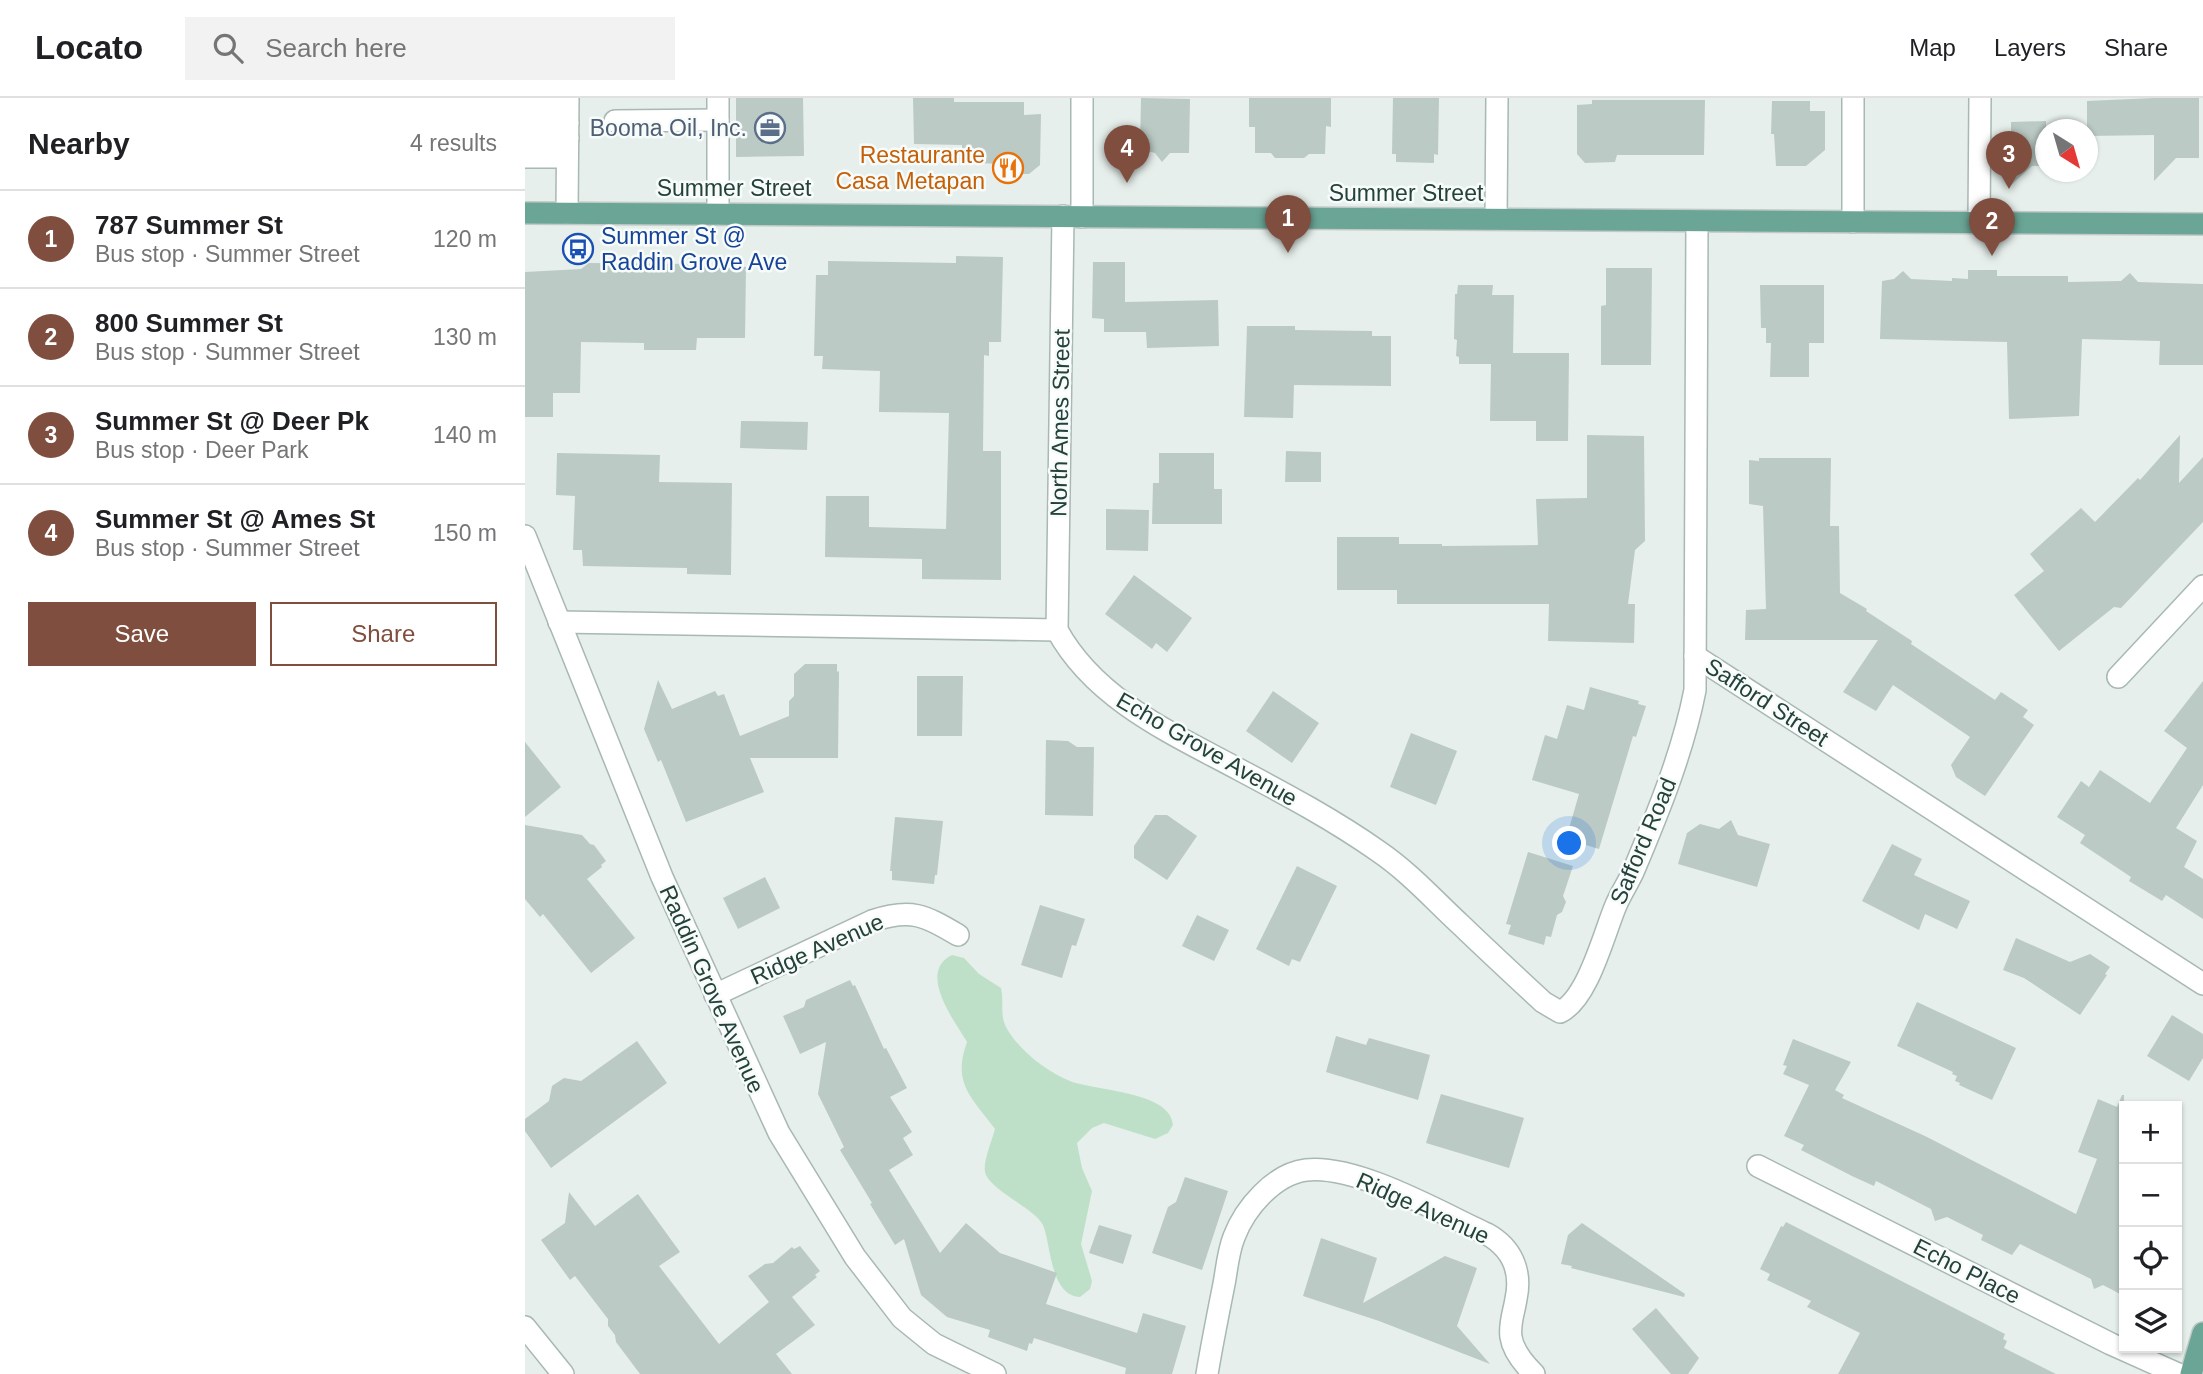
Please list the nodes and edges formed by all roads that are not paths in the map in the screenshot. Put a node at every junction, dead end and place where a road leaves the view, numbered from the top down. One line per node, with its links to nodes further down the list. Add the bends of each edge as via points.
1 (718, 98): 7 (street)
2 (1082, 98): 16 (street, North Ames Street)
3 (1497, 98): 17 (street)
4 (1853, 98): 19 (street)
5 (1980, 98): 20 (street)
6 (525, 103): 10 (street)
7 (718, 120): 8 (street); 15 (street)
8 (615, 121)
9 (525, 123): 10 (street)
10 (568, 124): 11 (street); 12 (street); 14 (street)
11 (525, 138)
12 (525, 157)
13 (525, 213): 14 (main road, Summer Street)
14 (567, 213): 15 (main road, Summer Street)
15 (718, 214): 16 (main road, Summer Street)
16 (1072, 217): 17 (main road, Summer Street); 25 (street, North Ames Street)
17 (1496, 219): 18 (main road, Summer Street)
18 (1697, 221): 19 (main road, Summer Street); 26 (street, Safford Street)
19 (1853, 222): 20 (main road, Summer Street)
20 (1979, 222): 21 (main road, Summer Street)
21 (2203, 224)
22 (525, 536): 24 (street, Raddin Grove Avenue)
23 (2203, 586): 27 (street)
24 (559, 622): 25 (street); 30 (street, Raddin Grove Avenue)
25 (1057, 630): 31 (street, Echo Grove Avenue, via 1079,663 1110,693 1195,747 1338,824 1389,859)
26 (1695, 656): 29 (street, Safford Street); 31 (street, Safford Road, via 1695,690 1688,721 1655,818 1581,989 1569,1006)
27 (2118, 677)
28 (958, 935): 30 (street, Ridge Avenue, via 930,919 896,914)
29 (2203, 984)
30 (715, 995): 37 (street, Raddin Grove Avenue, via 779,1133 865,1273 917,1333)
31 (1557, 1011)
32 (1758, 1166): 39 (street, Echo Place)
33 (525, 1327): 36 (street)
34 (2203, 1333): 40 (main road)
35 (1532, 1372): 38 (street, Ridge Avenue, via 1511,1338 1517,1269 1509,1252 1495,1239 1384,1187 1310,1170 1296,1172 1269,1189 1240,1225 1231,1248)
36 (563, 1374)
37 (995, 1374)
38 (1207, 1374)
39 (2178, 1374)
40 (2191, 1374)

